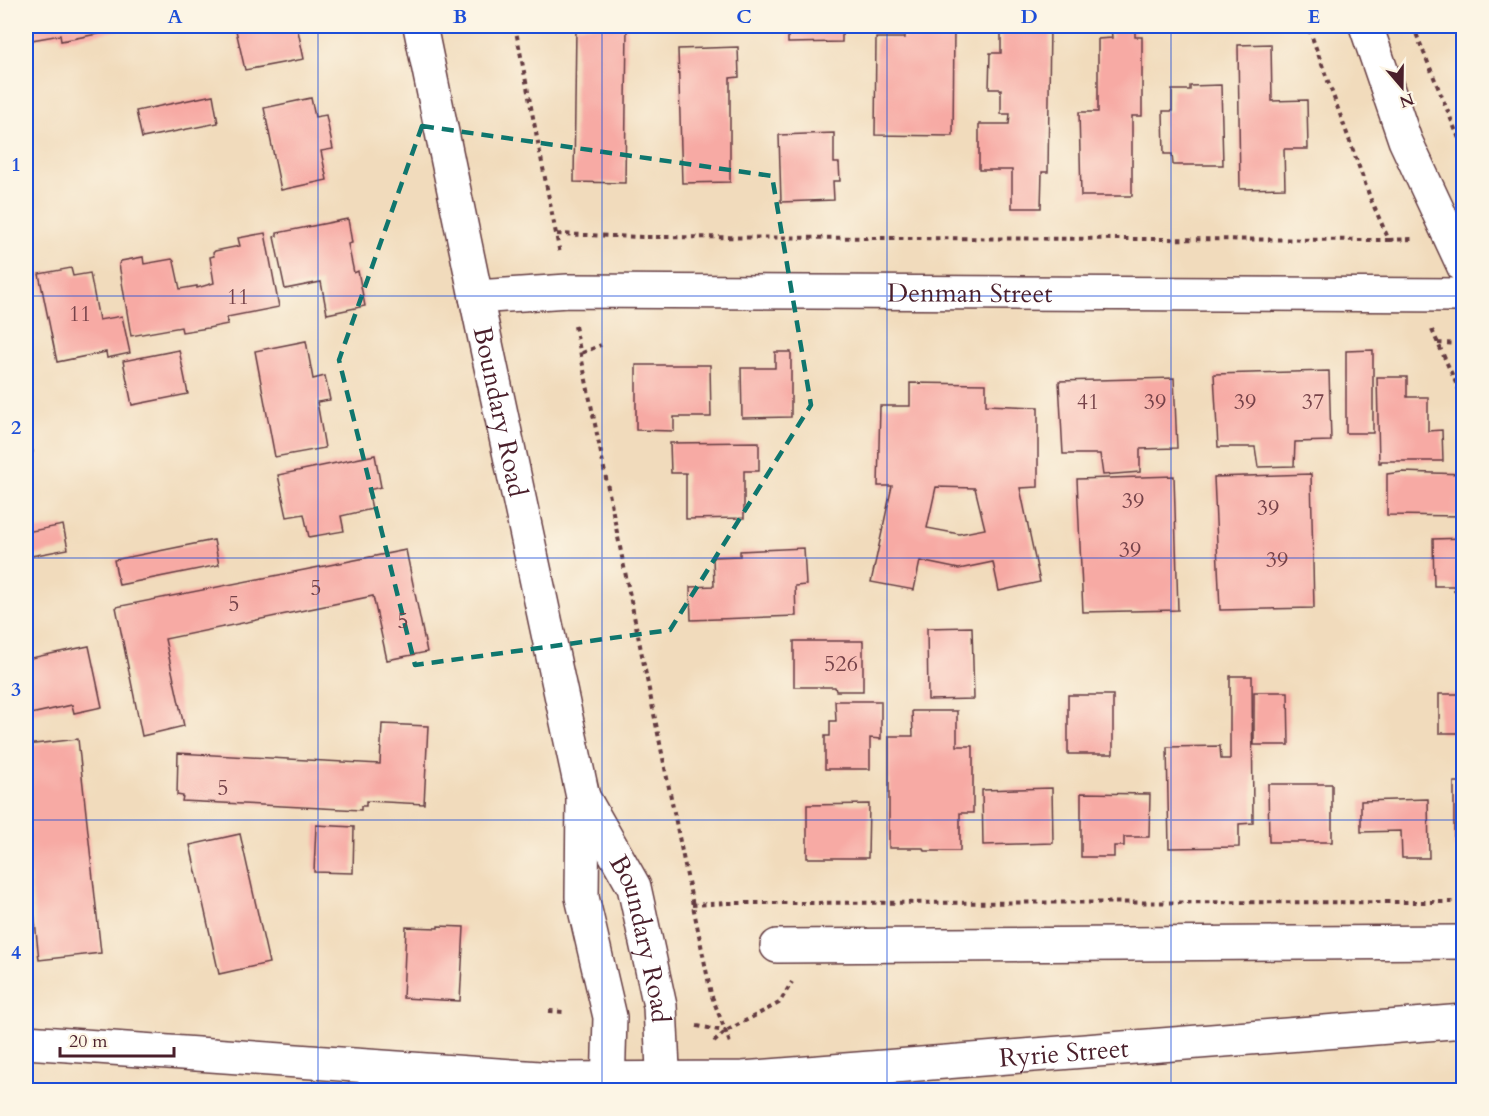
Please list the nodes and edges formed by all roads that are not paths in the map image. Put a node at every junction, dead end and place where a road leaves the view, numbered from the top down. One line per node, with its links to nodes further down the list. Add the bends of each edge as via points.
1 (420, 26): 5 (main road, Boundary Road)
2 (1366, 26): 3 (main road, via 1406,140)
3 (1464, 267)
4 (1464, 294): 5 (main road, Denman Street, via 568,291)
5 (476, 297): 6 (main road, Boundary Road)
6 (584, 797): 11 (main road, Boundary Road, via 582,897 610,1017); 12 (main road, Boundary Road, via 634,887 660,1006)
7 (1464, 942): 8 (main road)
8 (777, 946)
9 (1464, 1021): 12 (main road, Ryrie Street)
10 (26, 1042): 11 (main road, Ryrie Street)
11 (607, 1084): 12 (main road, Ryrie Street)
12 (664, 1084)

